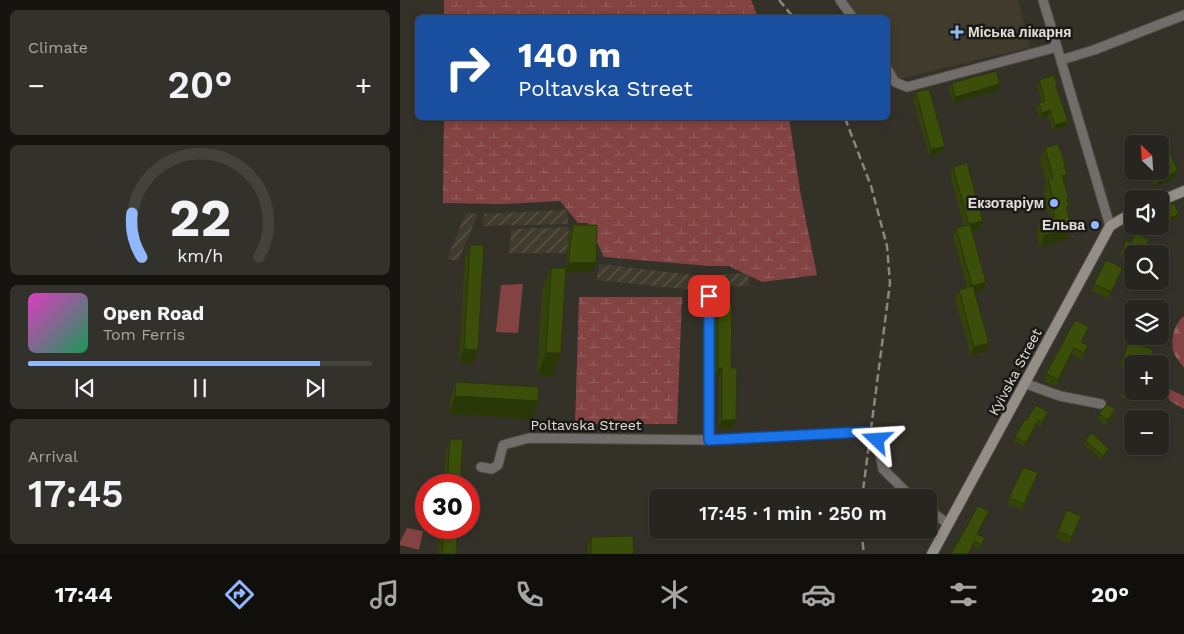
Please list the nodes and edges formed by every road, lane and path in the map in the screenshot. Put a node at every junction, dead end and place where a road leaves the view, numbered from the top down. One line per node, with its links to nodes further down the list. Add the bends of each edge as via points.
1 (840, 0): 3 (street)
2 (1043, 0): 5 (street)
3 (851, 15)
4 (1184, 15): 6 (street)
5 (1057, 47): 6 (street); 7 (street, via 907,87 895,82)
6 (1061, 60): 11 (street)
7 (890, 73)
8 (1184, 191): 9 (main road)
9 (1169, 197)
10 (1124, 218): 11 (main road)
11 (1110, 226): 13 (main road, Kyivska Street)
12 (709, 296): 15 (street)
13 (1024, 384): 14 (street, via 1060,396); 19 (main road, Kyivska Street)
14 (1101, 404)
15 (709, 440): 16 (street, Poltavska Street, via 529,438 504,445 498,465); 17 (street, Poltavska Street, via 872,433 877,440 883,470)
16 (481, 468)
17 (903, 489)
18 (937, 516): 19 (street)
19 (948, 524): 20 (main road, Kyivska Street)
20 (932, 554)

